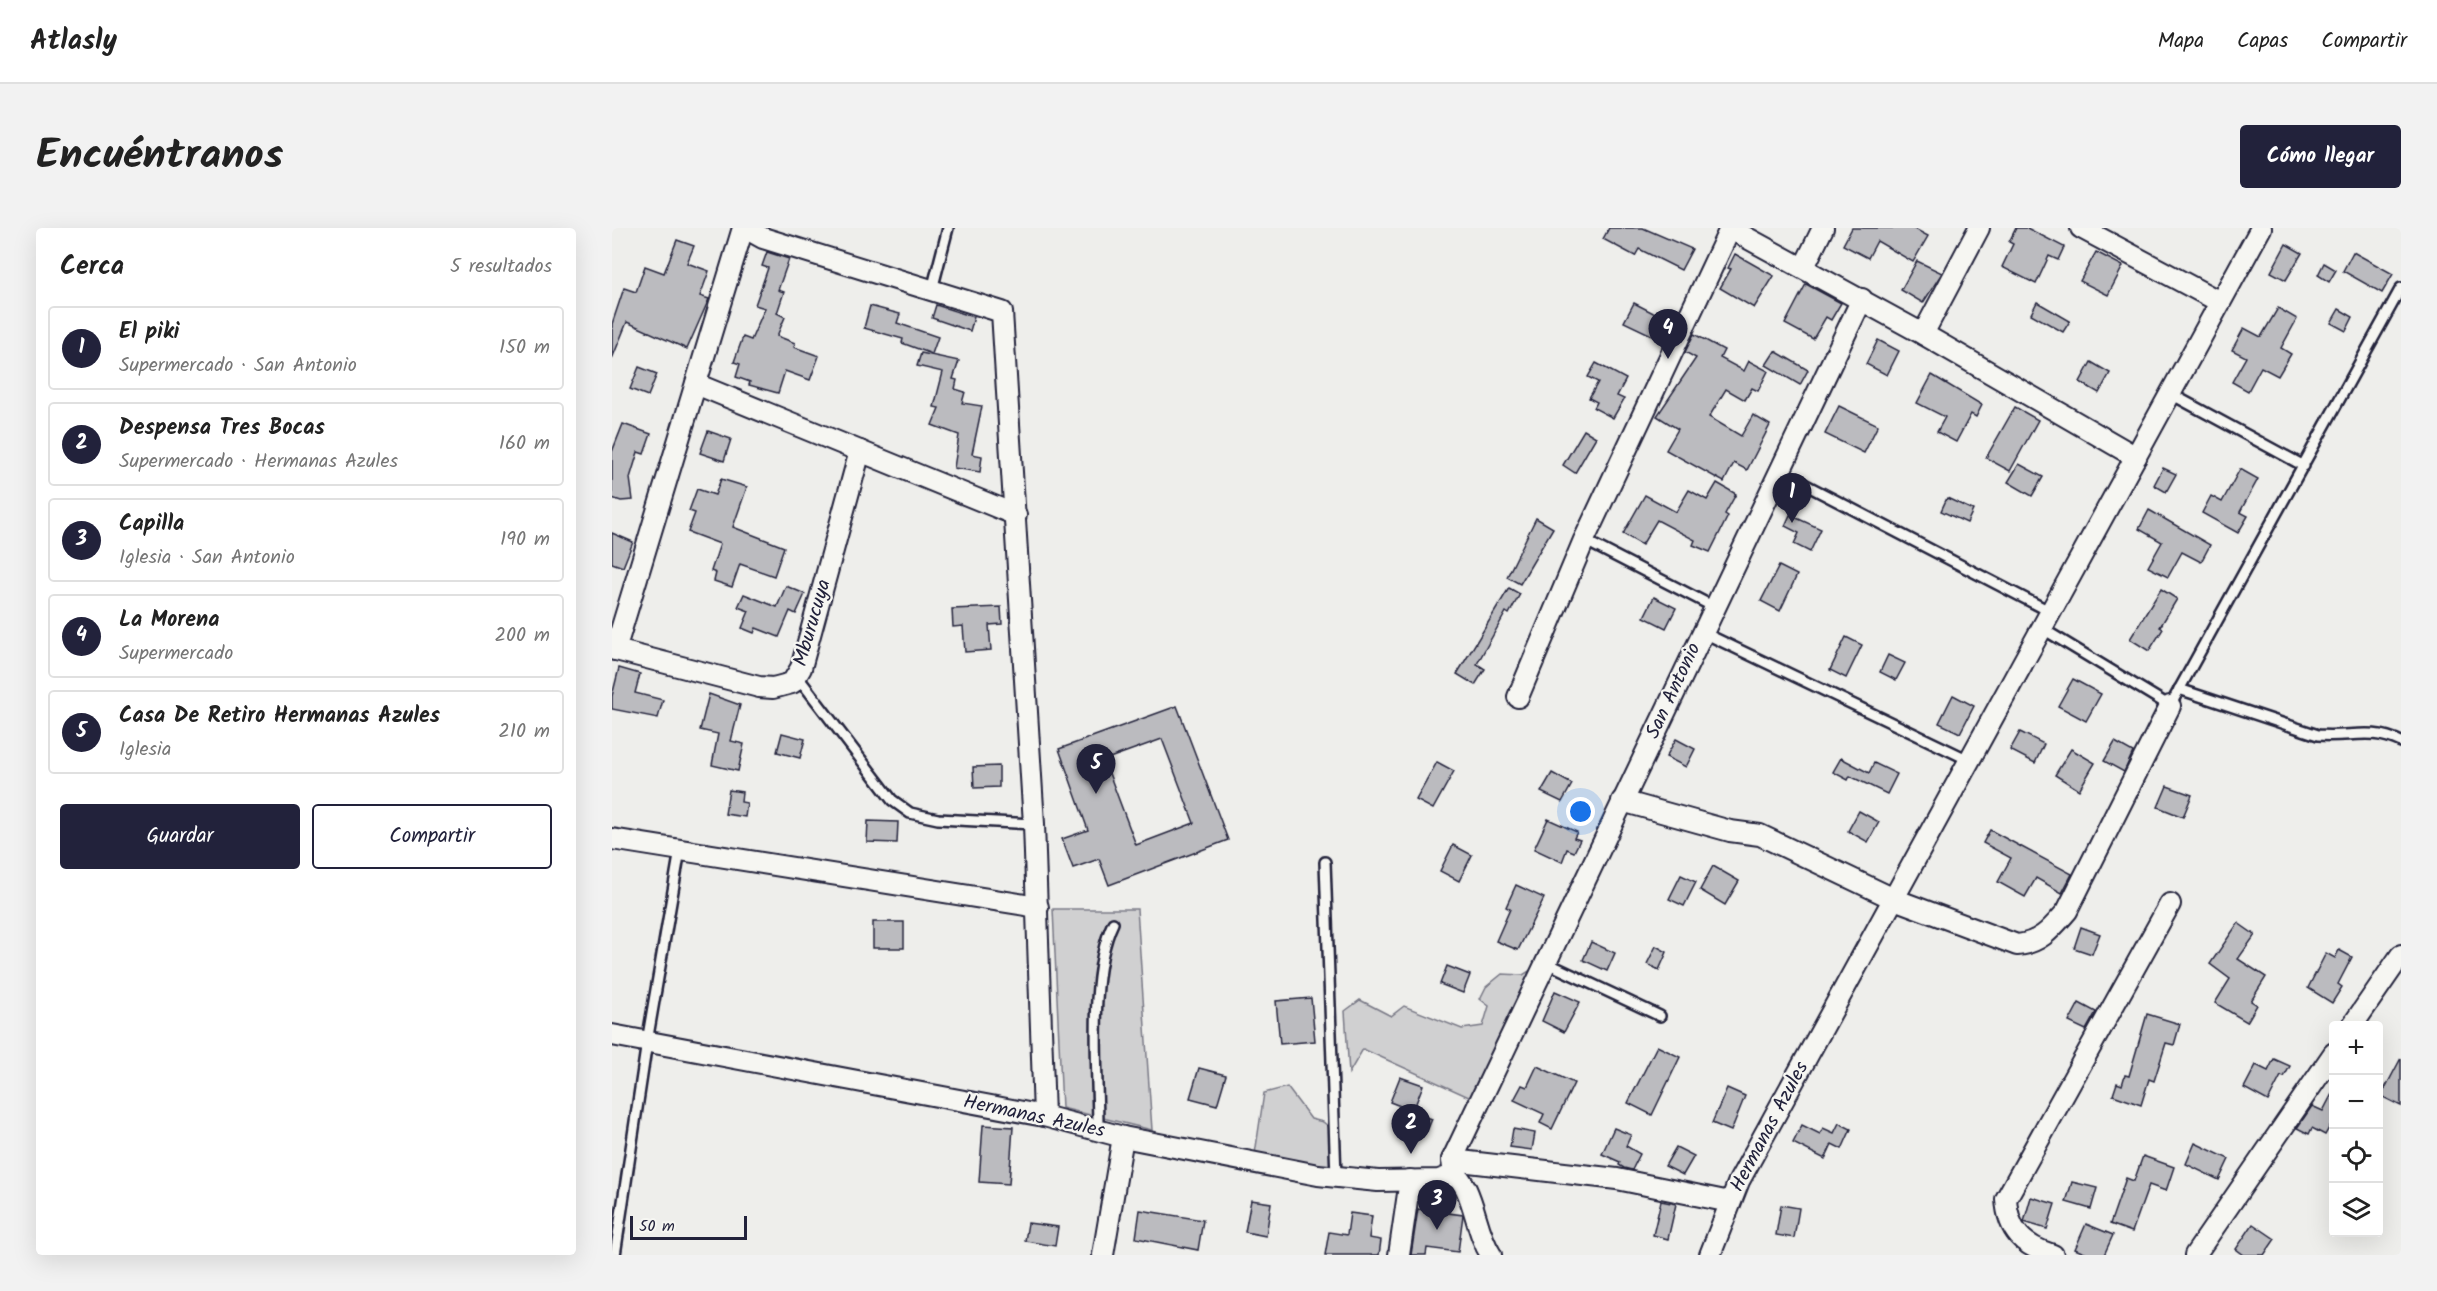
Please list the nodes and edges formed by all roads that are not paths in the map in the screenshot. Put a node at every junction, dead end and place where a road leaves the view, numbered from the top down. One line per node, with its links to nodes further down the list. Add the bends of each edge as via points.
1 (744, 228): 10 (street, via 763,238); 14 (street)
2 (948, 228): 10 (lane)
3 (1730, 228): 8 (street); 21 (street)
4 (1823, 228): 8 (street)
5 (1978, 228): 13 (street)
6 (2081, 228): 12 (street)
7 (2261, 228): 12 (street, Hermanas Azules)
8 (1804, 267): 11 (street)
9 (2401, 288): 18 (lane)
10 (932, 290): 20 (street, via 1002,312)
11 (1862, 299): 13 (street); 19 (street, San Antonio)
12 (2220, 302): 15 (street, Hermanas Azules)
13 (1923, 333): 17 (street)
14 (696, 384): 16 (street); 25 (street)
15 (2171, 394): 17 (street, Hermanas Azules); 18 (lane)
16 (860, 451): 20 (street); 26 (street, Mburucuya)
17 (2136, 457): 23 (street, Hermanas Azules)
18 (2304, 466): 28 (lane)
19 (1779, 471): 22 (street, San Antonio); 23 (lane)
20 (1016, 515): 32 (street)
21 (1584, 540): 22 (lane); 27 (street)
22 (1714, 607): 24 (street, San Antonio)
23 (2047, 621): 28 (lane); 30 (street, Hermanas Azules)
24 (1702, 632): 30 (lane); 31 (street, San Antonio)
25 (614, 650): 26 (street, Mburucuya, via 759,687 782,686)
26 (798, 677): 32 (lane, via 892,800 910,813 938,819)
27 (1518, 697)
28 (2175, 698): 29 (lane, via 2318,735 2383,734); 36 (street, via 2067,911 2041,939 2017,945)
29 (2401, 742)
30 (1971, 761): 36 (street, Hermanas Azules)
31 (1622, 801): 36 (street, via 1730,831 1760,835); 41 (street, San Antonio)
32 (1034, 824): 38 (street)
33 (612, 838): 34 (street)
34 (680, 850): 38 (street); 45 (lane)
35 (1325, 861): 51 (lane)
36 (1894, 899): 53 (street, Hermanas Azules)
37 (2170, 904): 60 (street, via 2006,1199 2007,1215 2018,1237)
38 (1038, 907): 47 (street)
39 (1113, 923): 48 (lane, via 1098,970)
40 (2401, 955): 43 (street)
41 (1545, 962): 42 (lane); 50 (street, San Antonio)
42 (1660, 1016)
43 (2355, 1021)
44 (612, 1035): 45 (street, Hermanas Azules)
45 (647, 1042): 47 (street, Hermanas Azules); 55 (lane)
46 (2329, 1060): 54 (street)
47 (1044, 1116): 48 (street, Hermanas Azules)
48 (1098, 1130): 49 (street, Hermanas Azules)
49 (1123, 1137): 51 (street, Hermanas Azules); 56 (street)
50 (1454, 1167): 52 (street, Hermanas Azules, via 1438,1180); 53 (street, Hermanas Azules, via 1617,1179); 58 (street)
51 (1336, 1177): 52 (street, Hermanas Azules)
52 (1410, 1180): 57 (street)
53 (1730, 1202): 59 (street)
54 (2197, 1254)
55 (615, 1255)
56 (1103, 1255)
57 (1399, 1255)
58 (1491, 1255)
59 (1710, 1255)
60 (2053, 1255)

